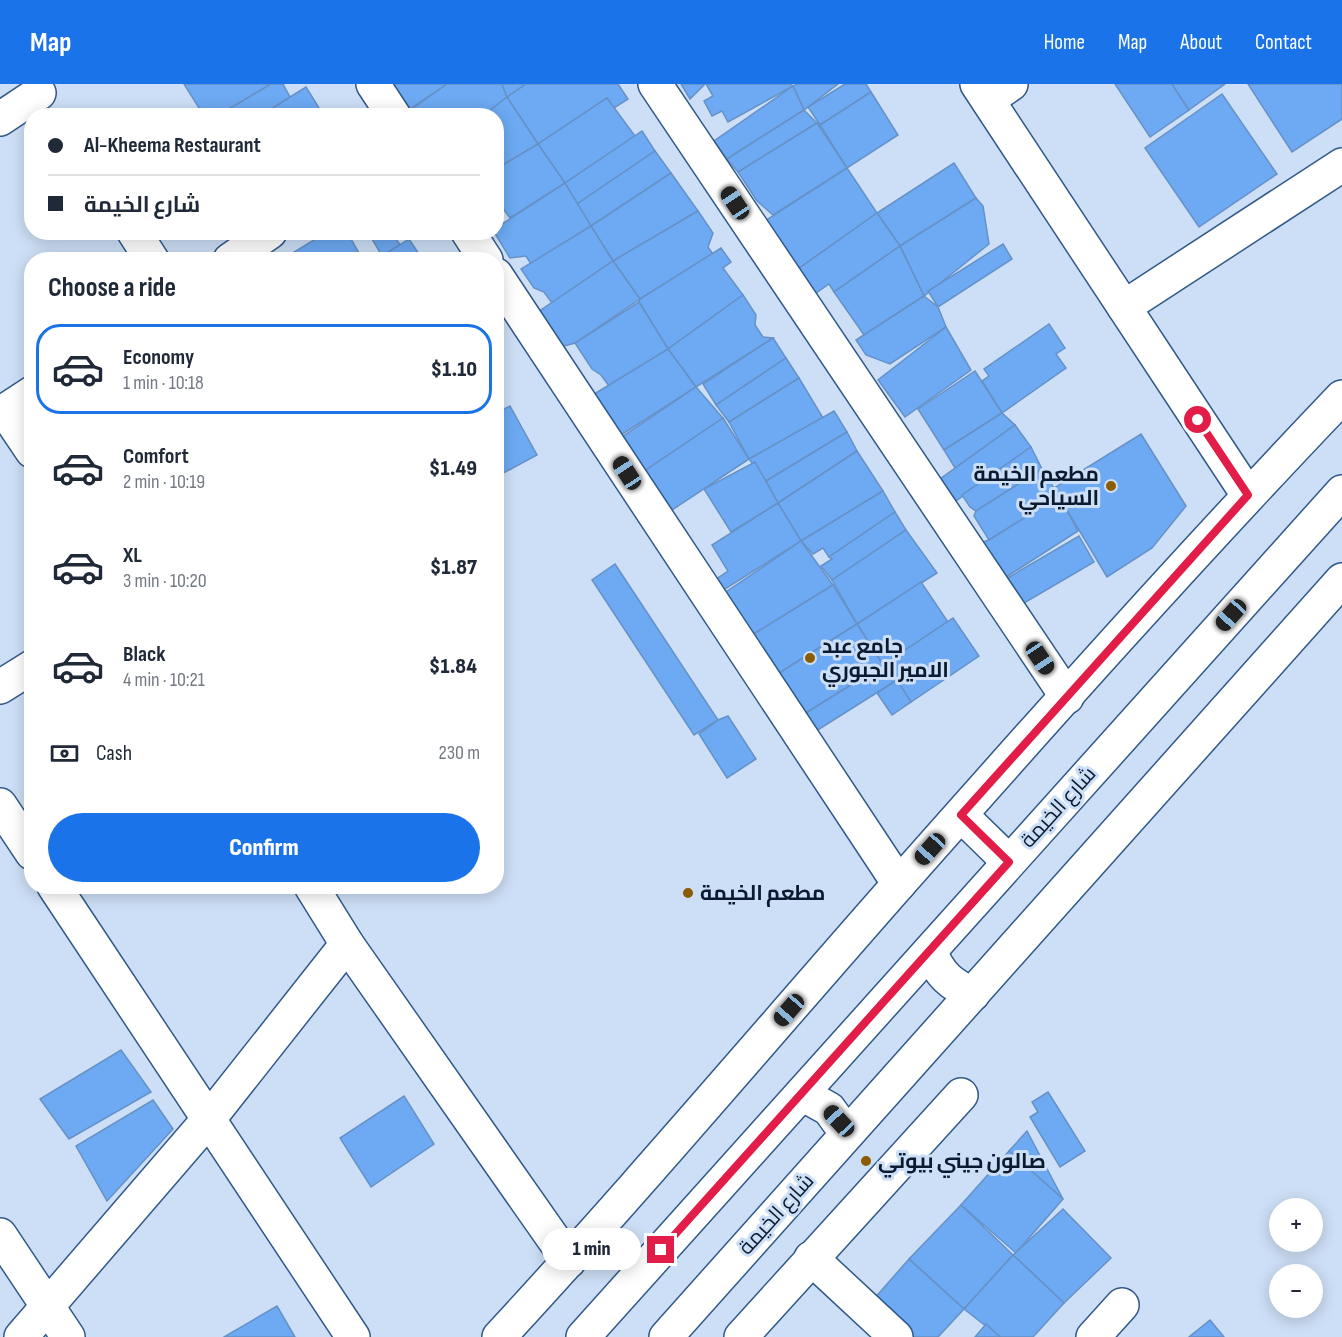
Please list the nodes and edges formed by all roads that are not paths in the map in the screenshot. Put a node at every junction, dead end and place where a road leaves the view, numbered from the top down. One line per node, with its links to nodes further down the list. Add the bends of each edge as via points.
1 (373, 84): 5 (street)
2 (655, 84): 21 (street)
3 (992, 89): 11 (street)
4 (42, 98): 6 (street)
5 (389, 108)
6 (0, 119)
7 (1342, 165): 11 (street)
8 (259, 240): 9 (street)
9 (241, 252)
10 (504, 287): 26 (street)
11 (1124, 307): 17 (street)
12 (1342, 397): 17 (street)
13 (24, 398): 14 (street)
14 (2, 413): 15 (street)
15 (24, 441)
16 (1342, 492): 25 (street, شارع الخيمة)
17 (1248, 495): 21 (street)
18 (1342, 580): 31 (street, شارع الخيمة)
19 (24, 672): 20 (street)
20 (0, 687)
21 (1067, 697): 23 (street)
22 (0, 805): 24 (street)
23 (961, 815): 25 (street); 26 (street)
24 (24, 841)
25 (1009, 862): 30 (street, شارع الخيمة)
26 (899, 884): 38 (street)
27 (59, 894): 34 (street)
28 (316, 894): 29 (street)
29 (347, 944): 34 (street); 38 (street)
30 (930, 951): 31 (street, via 946,979); 32 (street, شارع الخيمة)
31 (973, 994): 35 (street, شارع الخيمة)
32 (802, 1094): 35 (street, via 829,1109); 45 (street, شارع الخيمة)
33 (961, 1095): 37 (street)
34 (208, 1120): 40 (street); 43 (street)
35 (847, 1134): 46 (street, شارع الخيمة)
36 (0, 1235): 40 (street)
37 (811, 1258): 47 (street); 48 (street)
38 (569, 1261): 44 (street)
39 (1122, 1305): 49 (street)
40 (47, 1306): 41 (street); 42 (street)
41 (21, 1337)
42 (68, 1337)
43 (353, 1337)
44 (499, 1337)
45 (583, 1337)
46 (666, 1337)
47 (741, 1337)
48 (896, 1337)
49 (1093, 1337)

